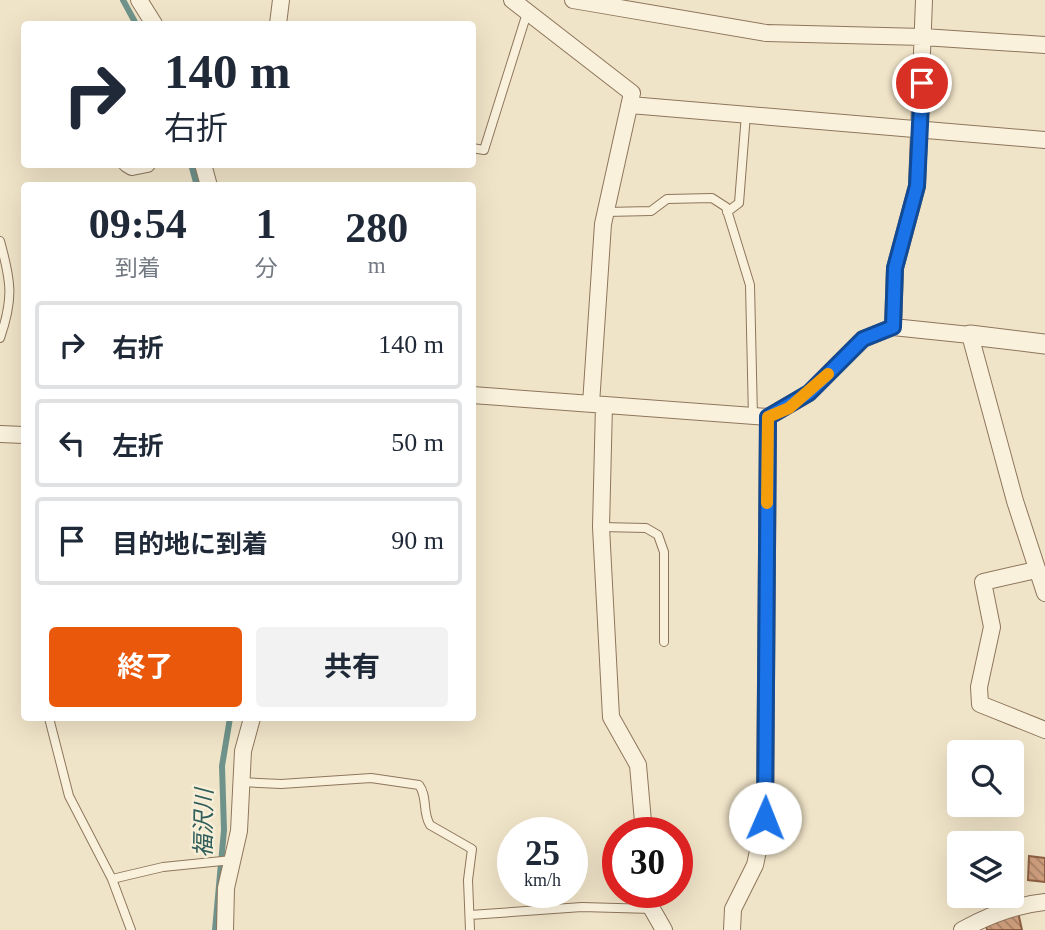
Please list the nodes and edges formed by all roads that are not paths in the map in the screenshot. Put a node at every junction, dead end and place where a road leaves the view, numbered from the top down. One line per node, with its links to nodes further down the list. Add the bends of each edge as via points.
1 (139, 0): 8 (street)
2 (281, 0): 9 (street)
3 (512, 0): 6 (street)
4 (573, 0): 7 (street)
5 (925, 0): 10 (street)
6 (531, 5): 12 (street, via 632,93); 16 (lane, via 484,150)
7 (639, 6): 10 (street, via 766,33)
8 (152, 21)
9 (278, 21)
10 (923, 37): 11 (street); 14 (street)
11 (1045, 45)
12 (630, 105): 13 (street); 17 (street)
13 (746, 114): 14 (street); 18 (lane, via 740,203)
14 (921, 129): 15 (street); 20 (street, via 917,186 895,268)
15 (1045, 140)
16 (476, 149)
17 (606, 212): 18 (lane, via 652,211 667,199 712,198); 25 (street)
18 (727, 212): 26 (lane, via 750,285)
19 (0, 241): 22 (lane, via 11,282 10,310)
20 (893, 327): 21 (street); 26 (street, via 863,339 809,393)
21 (970, 335): 23 (street); 30 (street)
22 (0, 338)
23 (1045, 344)
24 (476, 395): 25 (street)
25 (597, 404): 26 (street); 29 (street)
26 (761, 417): 47 (street, via 765,818 755,866 733,909)
27 (0, 434): 28 (street)
28 (21, 435)
29 (601, 527): 32 (lane, via 646,528 658,535 664,552); 37 (street, via 611,717 638,765)
30 (1035, 570): 31 (street); 35 (street, via 983,582 992,627 979,687 980,704)
31 (1045, 593)
32 (664, 642)
33 (50, 721): 39 (lane, via 69,796)
34 (251, 721): 36 (street)
35 (1045, 730)
36 (241, 782): 38 (street, via 239,831); 42 (lane, via 371,778 419,785 430,825 472,849)
37 (643, 817)
38 (232, 860): 39 (lane, via 163,867); 44 (street)
39 (112, 879): 43 (lane)
40 (1045, 902): 48 (street, via 1016,908)
41 (652, 909): 42 (lane, via 582,907); 46 (street)
42 (470, 915): 45 (lane)
43 (131, 930)
44 (225, 930)
45 (470, 930)
46 (664, 930)
47 (733, 930)
48 (963, 930)

